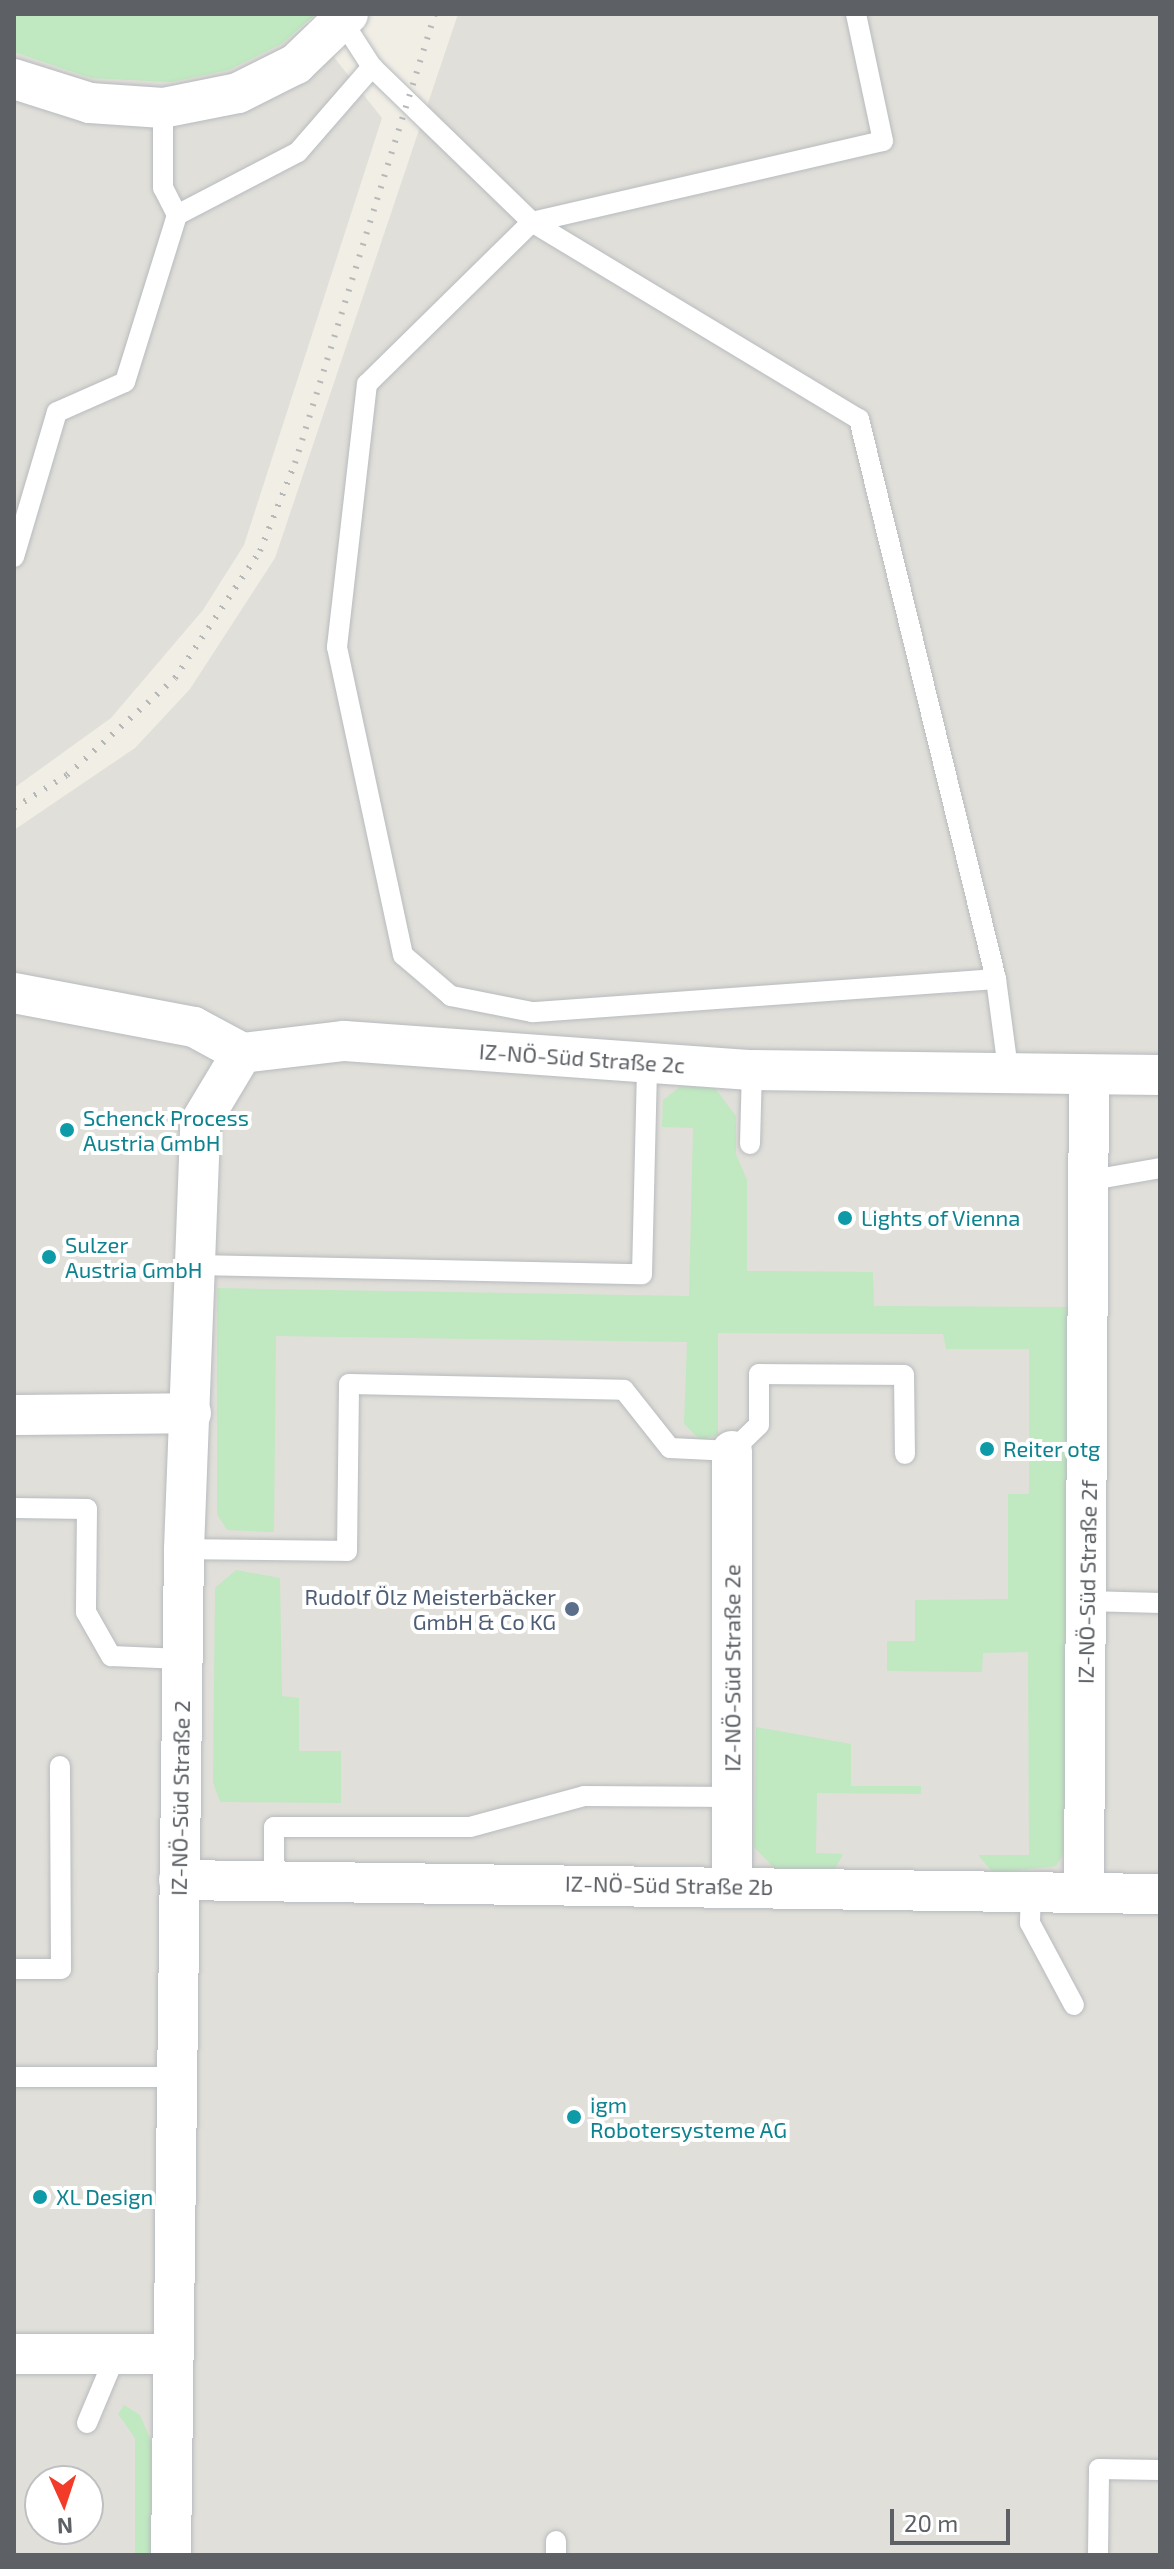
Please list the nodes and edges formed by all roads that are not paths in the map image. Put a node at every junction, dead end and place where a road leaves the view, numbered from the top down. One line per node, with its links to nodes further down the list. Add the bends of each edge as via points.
1 (856, 14): 7 (lane, via 883,141)
2 (346, 18): 3 (lane); 5 (street, via 296,64 238,93)
3 (372, 67): 6 (lane, via 298,152); 7 (lane)
4 (14, 79): 5 (street, via 90,103)
5 (163, 108): 6 (lane, via 163,188)
6 (177, 215): 8 (lane, via 125,382 57,412)
7 (532, 222): 9 (lane, via 859,419); 9 (lane, via 367,384 337,647 403,955 451,996 532,1012)
8 (14, 557)
9 (996, 979): 15 (lane)
10 (14, 993): 11 (street, via 194,1027)
11 (242, 1053): 12 (street, IZ-NÖ-Süd Straße 2c, via 344,1041); 20 (street, IZ-NÖ-Süd Straße 2, via 200,1123)
12 (647, 1062): 13 (street, IZ-NÖ-Süd Straße 2c); 20 (lane, via 642,1274)
13 (752, 1070): 15 (street, IZ-NÖ-Süd Straße 2c); 17 (lane)
14 (1160, 1075): 16 (street, IZ-NÖ-Süd Straße 2c)
15 (1009, 1076): 16 (street, IZ-NÖ-Süd Straße 2c)
16 (1089, 1078): 19 (street, IZ-NÖ-Süd Straße 2f)
17 (750, 1144)
18 (1160, 1168): 19 (lane)
19 (1092, 1180): 27 (street, IZ-NÖ-Süd Straße 2f)
20 (194, 1265): 21 (street, IZ-NÖ-Süd Straße 2)
21 (191, 1413): 22 (street); 26 (street, IZ-NÖ-Süd Straße 2)
22 (14, 1415)
23 (732, 1451): 24 (lane, via 759,1425 759,1374 904,1375); 26 (lane, via 670,1448 624,1390 349,1384 347,1551); 31 (street, IZ-NÖ-Süd Straße 2e)
24 (905, 1454)
25 (14, 1508): 29 (lane, via 87,1509 86,1612 111,1656)
26 (184, 1549): 29 (street, IZ-NÖ-Süd Straße 2)
27 (1087, 1601): 28 (lane); 36 (street, IZ-NÖ-Süd Straße 2f)
28 (1160, 1603)
29 (182, 1659): 32 (street, IZ-NÖ-Süd Straße 2)
30 (60, 1766): 38 (lane, via 61,1969)
31 (732, 1797): 33 (lane, via 584,1796 470,1827 274,1827); 34 (street, IZ-NÖ-Süd Straße 2e)
32 (179, 1880): 33 (street, IZ-NÖ-Süd Straße 2b); 41 (street, IZ-NÖ-Süd Straße 2)
33 (274, 1881): 34 (street, IZ-NÖ-Süd Straße 2b)
34 (732, 1886): 35 (street, IZ-NÖ-Süd Straße 2b)
35 (1031, 1892): 36 (street, IZ-NÖ-Süd Straße 2b); 39 (lane, via 1030,1923)
36 (1084, 1893): 37 (street, IZ-NÖ-Süd Straße 2b)
37 (1160, 1894)
38 (14, 1969)
39 (1074, 2005)
40 (14, 2077): 41 (lane)
41 (176, 2077): 44 (street, IZ-NÖ-Süd Straße 2)
42 (14, 2354): 43 (street)
43 (116, 2354): 44 (street); 45 (lane)
44 (171, 2354): 47 (street, IZ-NÖ-Süd Straße 2)
45 (87, 2423)
46 (1160, 2470): 48 (lane, via 1099,2469)
47 (171, 2555)
48 (1098, 2555)

